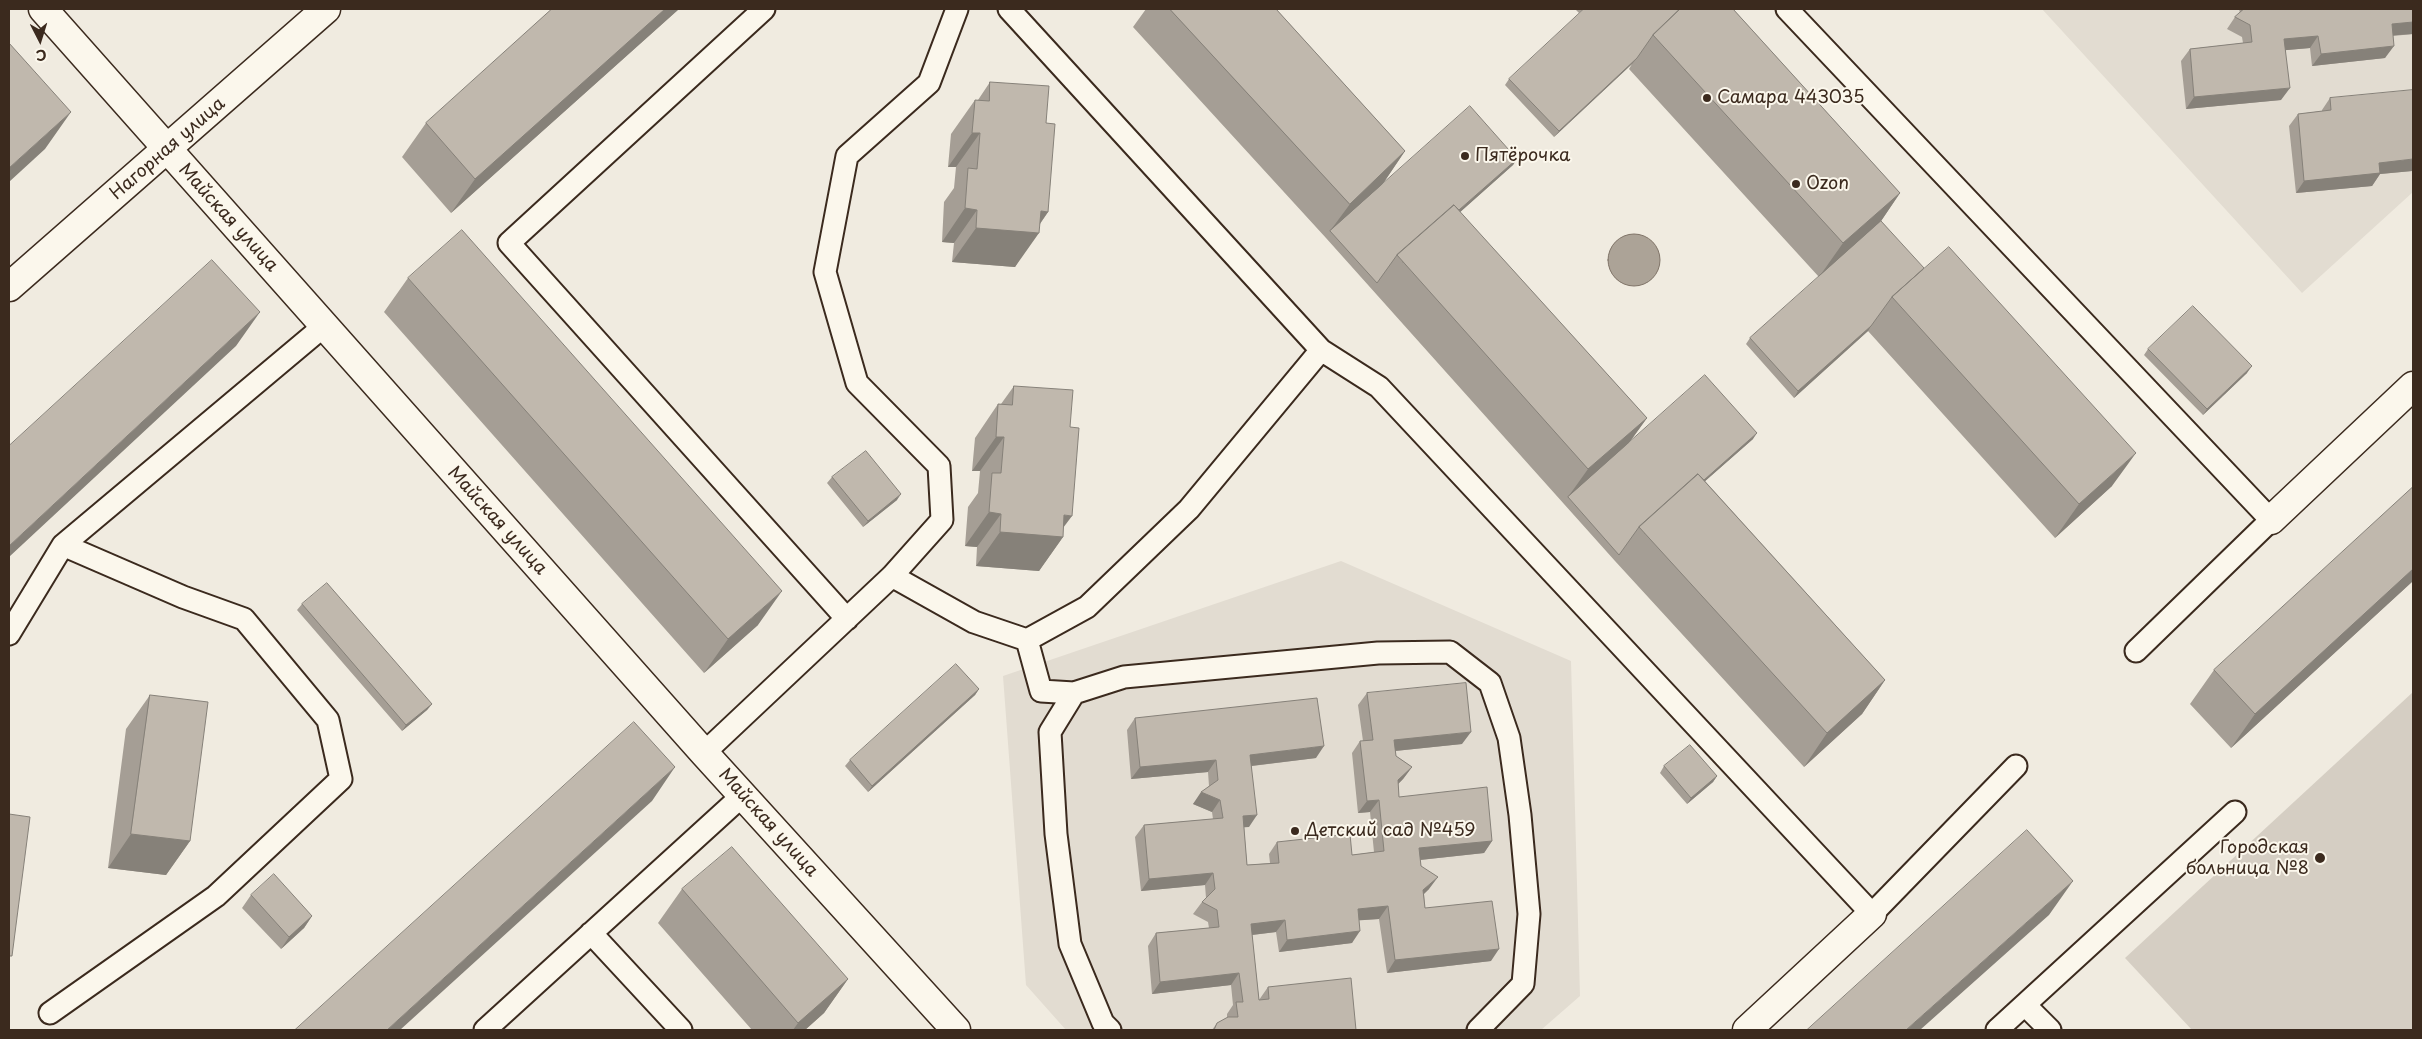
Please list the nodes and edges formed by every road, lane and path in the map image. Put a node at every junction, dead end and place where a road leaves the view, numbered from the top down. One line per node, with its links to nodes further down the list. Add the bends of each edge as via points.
1 (43, 9): 7 (street, Майская улица)
2 (326, 9): 7 (street, Нагорная улица)
3 (764, 9): 15 (lane, via 509,244)
4 (957, 9): 14 (lane, via 929,83 847,156 825,272 857,382 939,466 942,520)
5 (1009, 9): 10 (lane)
6 (1787, 9): 12 (lane)
7 (167, 150): 8 (street, Нагорная улица); 9 (street, Майская улица)
8 (9, 287)
9 (324, 326): 13 (lane); 20 (street, Майская улица)
10 (1320, 350): 17 (lane, via 1189,509 1087,607); 24 (lane, via 1380,387)
11 (2413, 386): 12 (street)
12 (2271, 520): 18 (lane)
13 (63, 545): 16 (lane); 27 (lane, via 183,597 244,619 328,720 342,779 216,896)
14 (892, 576): 15 (lane); 17 (lane, via 974,622)
15 (847, 619): 20 (lane)
16 (9, 634)
17 (1027, 640): 19 (lane, via 1041,691)
18 (2136, 651)
19 (1074, 693): 31 (lane, via 1050,732 1056,834 1070,944 1103,1023); 32 (lane, via 1124,677 1387,653 1450,652 1490,683 1509,738 1529,914 1523,984)
20 (704, 753): 22 (street, Майская улица)
21 (2016, 766): 24 (lane)
22 (742, 794): 25 (lane); 30 (street, Майская улица)
23 (2235, 812): 26 (lane)
24 (1872, 914): 33 (street)
25 (591, 934): 28 (lane); 29 (lane)
26 (2025, 1005): 34 (lane); 35 (lane)
27 (50, 1013)
28 (485, 1030)
29 (681, 1030)
30 (956, 1030)
31 (1110, 1030)
32 (1478, 1030)
33 (1747, 1030)
34 (1997, 1030)
35 (2050, 1030)

